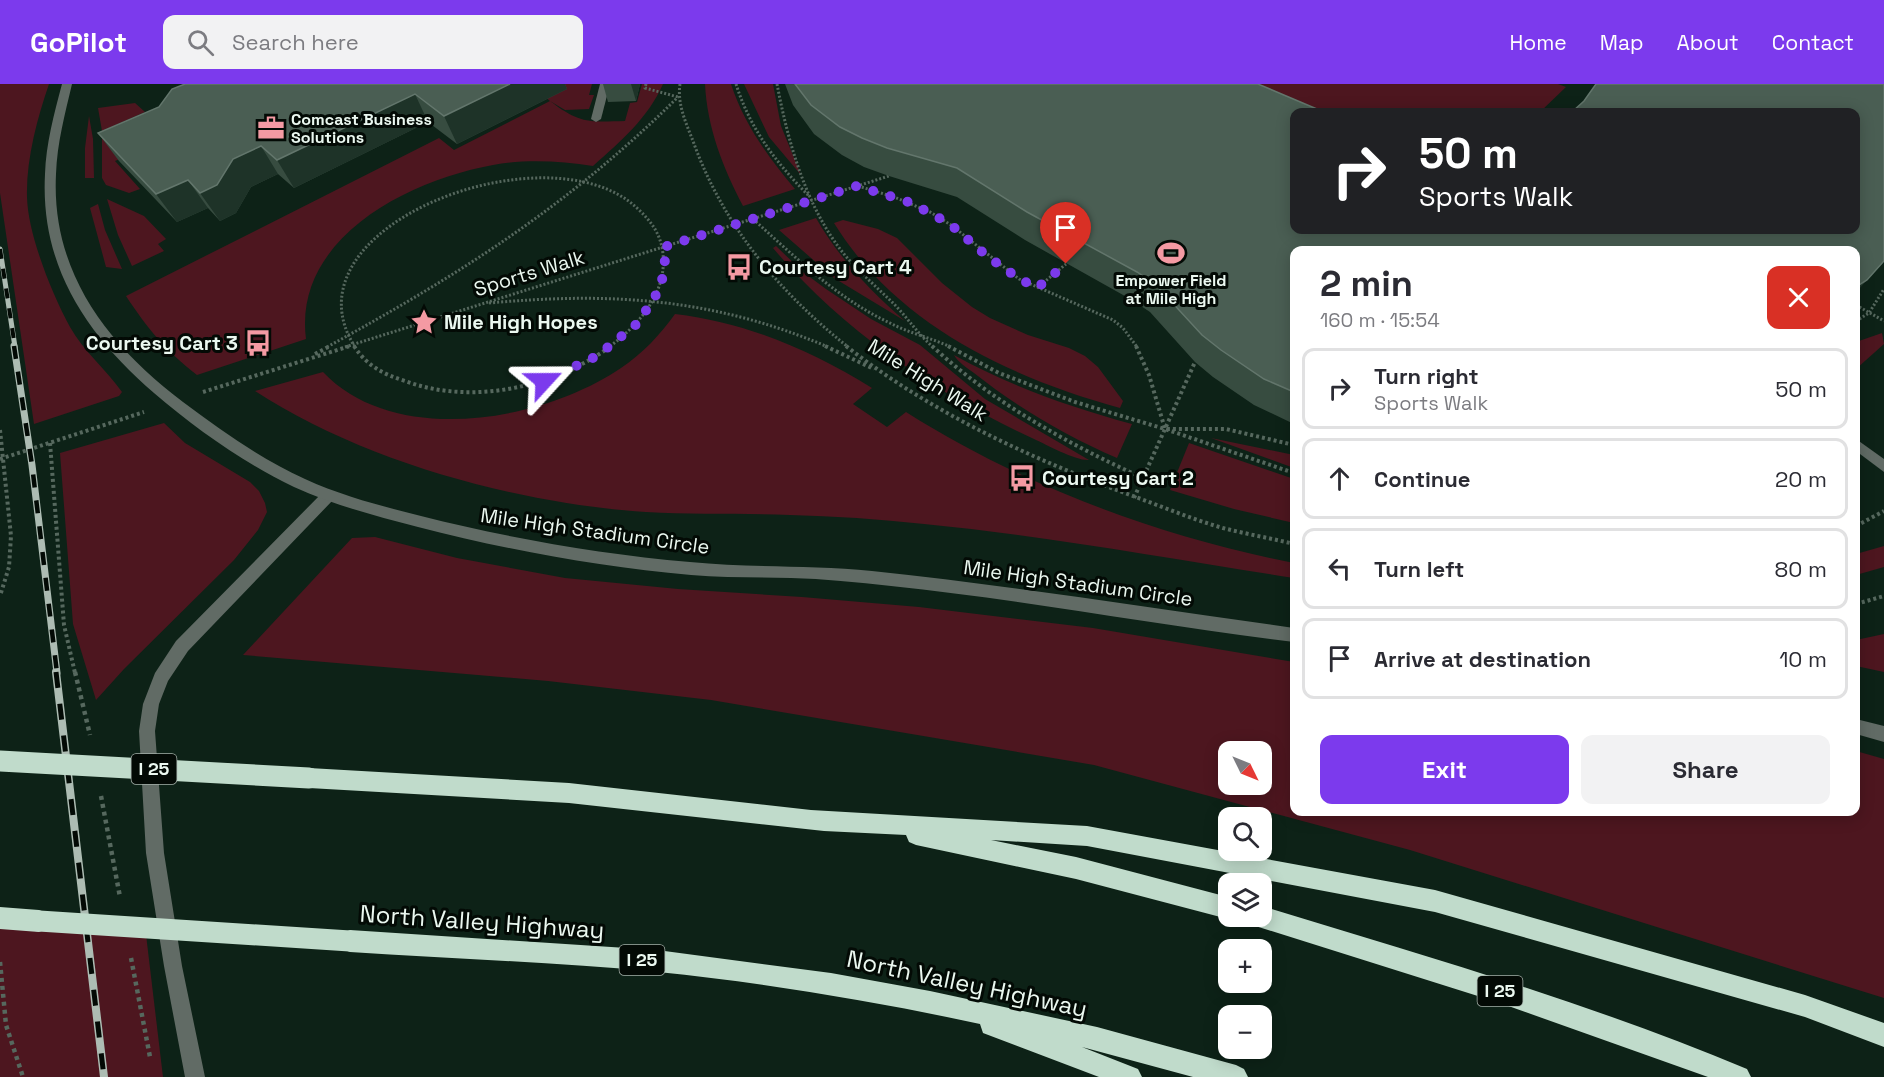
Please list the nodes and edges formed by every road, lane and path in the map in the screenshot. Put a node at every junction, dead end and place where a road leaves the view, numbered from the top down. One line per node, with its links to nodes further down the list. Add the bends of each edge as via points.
1 (68, 84): 38 (street, Mile High Stadium Circle, via 51,153 54,241 67,277 92,323 142,377 174,402 282,475)
2 (605, 84): 8 (street)
3 (646, 84): 7 (path, via 645,88)
4 (680, 84): 7 (path, Mile High Walk)
5 (736, 84): 12 (path, via 765,144 783,170)
6 (777, 84): 12 (path, via 785,124)
7 (678, 97): 10 (path, via 642,136); 14 (path, Mile High Walk, via 702,170)
8 (596, 119)
9 (889, 176): 11 (path, Sports Walk)
10 (586, 182): 15 (path, via 631,200 656,224); 25 (path, via 503,243); 25 (path, via 553,177 507,179 459,190 415,210 376,238 350,273 340,309)
11 (857, 186): 12 (path, Sports Walk); 17 (path, via 906,201 950,224 987,256)
12 (813, 200): 13 (path, Sports Walk); 26 (path, via 837,245)
13 (753, 219): 14 (path, Sports Walk); 26 (path, via 839,292 888,323)
14 (734, 225): 15 (path, Sports Walk); 29 (path, Mile High Walk, via 783,289)
15 (664, 247): 19 (path, via 661,287); 20 (path, Sports Walk)
16 (1066, 264): 17 (path)
17 (1037, 288): 30 (path, via 1096,311 1124,328 1143,359)
18 (1884, 289): 22 (path)
19 (653, 300): 20 (path, via 595,297); 27 (path, via 638,323 597,356 544,381 484,392 417,386 380,372); 29 (path, via 762,322 836,349)
20 (481, 304): 27 (path, Sports Walk)
21 (1860, 307): 22 (path)
22 (1869, 313): 23 (path); 24 (path)
23 (1860, 319)
24 (1884, 321)
25 (348, 336): 27 (path); 27 (path, Sports Walk, via 306,358)
26 (920, 336): 30 (path, via 1040,390); 37 (path, via 984,392 1048,433)
27 (350, 344)
28 (1194, 362): 30 (path)
29 (885, 375): 39 (path, Mile High Walk, via 953,417 1046,464)
30 (1165, 429): 32 (path, via 1226,429); 36 (path); 37 (path)
31 (0, 430): 34 (path)
32 (1290, 444)
33 (1860, 447): 35 (street)
34 (1, 458): 43 (path, via 11,536 9,567)
35 (1884, 467)
36 (1290, 472)
37 (1143, 478): 39 (path)
38 (328, 496): 46 (street, Mile High Stadium Circle, via 502,542 603,557 690,569 844,574); 58 (street, via 182,646 161,678 151,704 147,731 155,852)
39 (1134, 498): 42 (path, Mile High Walk, via 1223,528)
40 (1884, 511): 41 (path)
41 (1860, 524)
42 (1290, 543)
43 (0, 596)
44 (1884, 596): 45 (path)
45 (1860, 603)
46 (1290, 634)
47 (1860, 728): 48 (street)
48 (1884, 734)
49 (0, 761): 50 (highway, I 25, bridge, via 570,793)
50 (812, 819): 51 (highway, I 25, via 929,837 1076,868); 56 (highway, via 1087,836 1435,901 1805,1006)
51 (1218, 905)
52 (0, 920): 55 (highway, North Valley Highway / I 25, bridge, via 657,961 831,984)
53 (1272, 920): 61 (highway, I 25, via 1630,1035)
54 (0, 962): 57 (path, via 6,1025)
55 (930, 1002): 59 (highway); 60 (highway, North Valley Highway / I 25, via 1097,1039)
56 (1884, 1035)
57 (23, 1077)
58 (195, 1077)
59 (1130, 1077)
60 (1236, 1077)
61 (1739, 1077)

